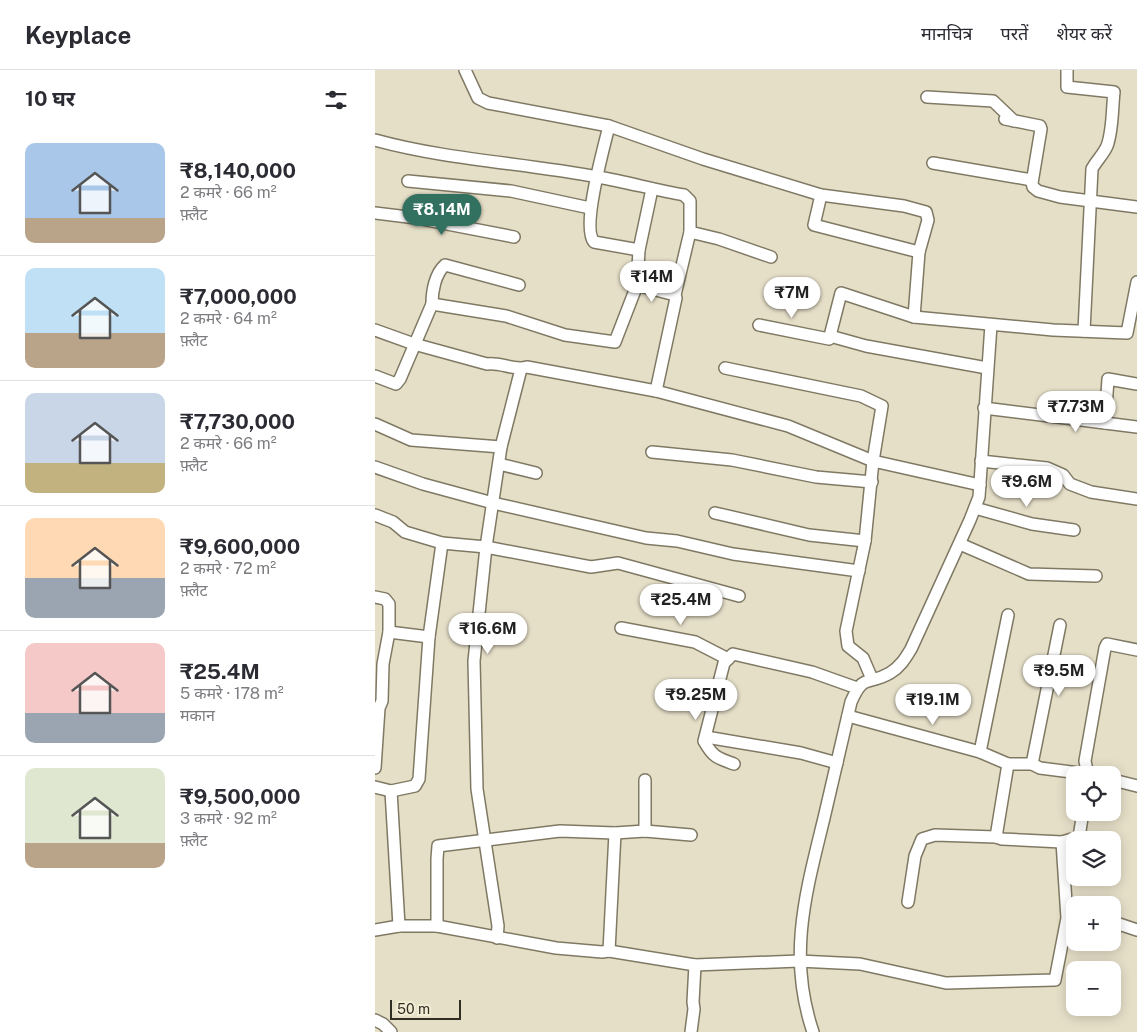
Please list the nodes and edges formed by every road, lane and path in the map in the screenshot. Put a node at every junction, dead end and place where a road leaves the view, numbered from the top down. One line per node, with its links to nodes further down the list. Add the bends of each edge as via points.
1 (465, 70): 4 (street, via 478,98 488,103)
2 (1067, 70): 12 (street, via 1067,87 1114,92 1107,144 1092,169)
3 (927, 98): 9 (street, via 993,101 1010,120 1040,126)
4 (609, 126): 7 (street); 11 (street)
5 (375, 140): 7 (street, via 455,157)
6 (933, 163): 9 (street)
7 (598, 177): 10 (street); 14 (street)
8 (408, 180): 14 (street, via 511,192)
9 (1032, 180): 12 (street, via 1038,191)
10 (653, 189): 16 (street, via 684,195 689,201); 18 (street)
11 (821, 195): 19 (street, via 814,225); 19 (street, via 926,212 928,220)
12 (1090, 201): 13 (street); 30 (street)
13 (1137, 207)
14 (590, 208): 18 (street, via 590,234 594,242)
15 (375, 213): 17 (street)
16 (689, 232): 20 (street, via 719,238); 24 (street)
17 (513, 237)
18 (639, 250): 23 (street)
19 (919, 252): 26 (street)
20 (771, 256)
21 (1137, 282): 30 (street, via 1127,334)
22 (519, 285): 25 (street, via 445,265 440,269)
23 (637, 285): 24 (street); 25 (street, via 615,342 565,335 506,316)
24 (675, 295): 38 (street)
25 (432, 304): 32 (street)
26 (914, 316): 27 (street); 31 (street, via 841,293)
27 (991, 324): 30 (street); 34 (street)
28 (759, 325): 31 (street, via 829,340)
29 (375, 330): 32 (street)
30 (1084, 332)
31 (830, 336): 34 (street, via 866,346)
32 (414, 344): 35 (street, via 487,364); 36 (street, via 396,384)
33 (725, 368): 45 (street, via 861,396 882,406)
34 (987, 368): 39 (street)
35 (521, 369): 38 (street); 43 (street)
36 (375, 376)
37 (1137, 384): 40 (street, via 1108,379)
38 (656, 391): 45 (street, via 788,426)
39 (984, 408): 40 (street); 46 (street)
40 (1105, 423): 42 (street)
41 (375, 424): 43 (street, via 411,440)
42 (1137, 427)
43 (501, 447): 47 (street)
44 (653, 452): 50 (street, via 732,460 816,477)
45 (873, 461): 50 (street); 51 (street)
46 (981, 461): 51 (street); 52 (street, via 1047,468 1063,475 1070,484 1091,492)
47 (499, 464): 49 (street); 53 (street)
48 (375, 467): 53 (street)
49 (536, 473)
50 (872, 482): 58 (street)
51 (980, 485): 54 (street)
52 (1137, 499)
53 (493, 503): 61 (street); 62 (street, via 646,538)
54 (975, 508): 57 (street, via 1032,524); 60 (street)
55 (715, 513): 58 (street, via 809,535)
56 (375, 515): 59 (street, via 393,522 405,532)
57 (1074, 530)
58 (865, 541): 62 (street)
59 (442, 543): 61 (street); 70 (street)
60 (960, 544): 63 (street, via 1029,574); 74 (street, via 911,650 889,674)
61 (486, 547): 64 (street, via 591,566 618,563); 97 (street, via 474,661 477,789)
62 (859, 571): 74 (street, via 846,642 863,658)
63 (1096, 576)
64 (739, 596)
65 (375, 597): 69 (street, via 389,604)
66 (1008, 615): 79 (street)
67 (1060, 625): 83 (street)
68 (621, 628): 72 (street, via 695,642)
69 (389, 632): 70 (street); 73 (street)
70 (429, 637): 91 (street, via 419,779 415,786)
71 (1137, 650): 84 (street, via 1107,644 1105,648 1085,761)
72 (728, 659): 75 (street, via 733,654 812,672); 78 (street, via 724,663)
73 (379, 663): 76 (street, via 382,701)
74 (872, 679): 75 (street)
75 (857, 688): 77 (street)
76 (377, 708): 85 (street)
77 (848, 716): 79 (street); 80 (street)
78 (706, 737): 80 (street, via 801,753); 81 (street, via 716,758)
79 (980, 752): 82 (street)
80 (837, 763): 109 (street, via 810,878)
81 (734, 764)
82 (1008, 764): 83 (street); 96 (street)
83 (1032, 764): 86 (street)
84 (1087, 766)
85 (375, 768)
86 (1066, 771)
87 (645, 780): 93 (street)
88 (1121, 782): 89 (street)
89 (1137, 786)
90 (375, 787): 91 (street)
91 (391, 791): 102 (street)
92 (1082, 821): 98 (street, via 1079,837)
93 (645, 831): 94 (street); 95 (street)
94 (615, 833): 97 (street, via 560,831); 108 (street)
95 (691, 835)
96 (996, 837): 98 (street); 100 (street, via 935,835 922,839 915,856)
97 (484, 839): 103 (street, via 438,846); 107 (street, via 498,926)
98 (1062, 842): 99 (street)
99 (1068, 896)
100 (908, 902)
101 (1121, 925): 105 (street)
102 (399, 926): 103 (street); 104 (street)
103 (437, 926): 107 (street)
104 (375, 930)
105 (1137, 930)
106 (1066, 937): 109 (street, via 1055,980 946,983 860,964)
107 (497, 938): 108 (street, via 556,948)
108 (609, 951): 110 (street)
109 (799, 961): 110 (street); 114 (street, via 804,1001)
110 (695, 965): 113 (street)
111 (375, 1020): 112 (street)
112 (391, 1032)
113 (691, 1032)
114 (813, 1032)

